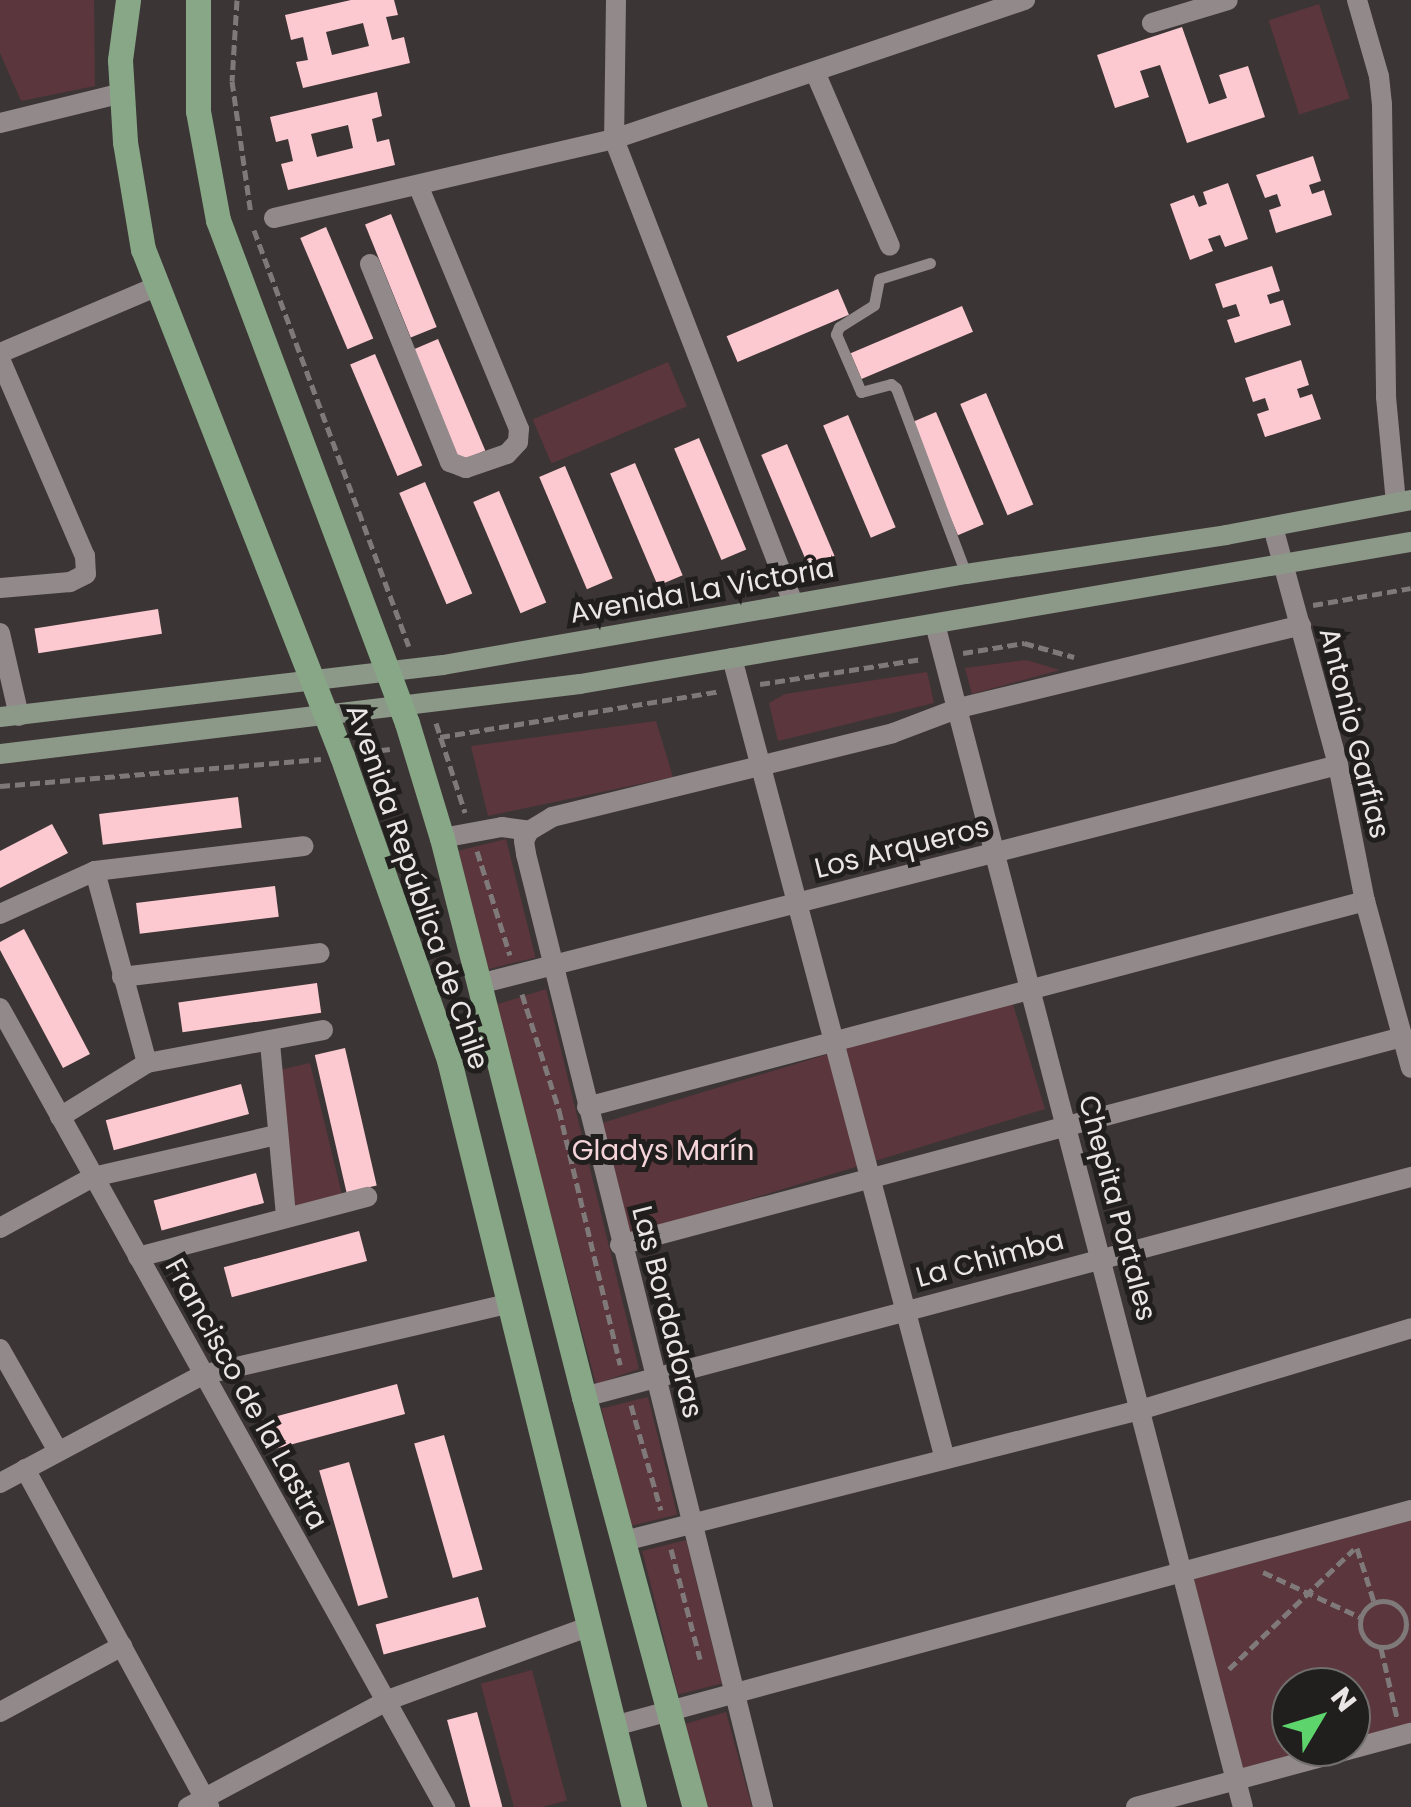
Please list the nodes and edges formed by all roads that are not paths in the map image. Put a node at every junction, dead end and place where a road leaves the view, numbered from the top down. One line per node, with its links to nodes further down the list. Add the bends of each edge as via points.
1 (128, 0): 9 (main road, Avenida República de Chile)
2 (198, 0): 30 (main road, Avenida República de Chile, via 198,111 218,220)
3 (616, 0): 11 (street)
4 (1025, 0): 8 (street)
5 (1228, 0): 7 (street)
6 (1357, 0): 19 (street, via 1380,76 1386,397)
7 (1152, 23)
8 (815, 72): 11 (street); 14 (street)
9 (122, 93): 10 (street); 17 (main road, Avenida República de Chile, via 144,249)
10 (0, 123)
11 (614, 140): 12 (street); 25 (street)
12 (418, 184): 13 (street); 16 (street, via 520,429 507,454 466,468 450,462)
13 (274, 218)
14 (890, 246)
15 (930, 263): 23 (lane, via 879,279 872,307 836,334 861,392 896,388)
16 (370, 264)
17 (158, 286): 18 (street); 31 (main road, Avenida República de Chile)
18 (0, 356): 24 (street, via 85,556 86,574 70,582)
19 (1404, 501): 20 (main road, Avenida La Victoria)
20 (1273, 527): 22 (street, Antonio Garfias); 23 (main road, Avenida La Victoria)
21 (1411, 542): 22 (main road)
22 (1282, 565): 26 (street, Antonio Garfias); 27 (main road)
23 (966, 574): 25 (main road, Avenida La Victoria)
24 (0, 588)
25 (793, 603): 30 (main road, Avenida La Victoria)
26 (1298, 616): 33 (street); 37 (street, Antonio Garfias)
27 (935, 624): 29 (main road); 33 (street, Chepita Portales)
28 (0, 633): 35 (street)
29 (732, 658): 32 (main road); 38 (street)
30 (386, 671): 31 (main road, Avenida La Victoria); 32 (main road, Avenida República de Chile)
31 (312, 679): 34 (main road, Avenida República de Chile); 35 (main road, Avenida La Victoria)
32 (401, 707): 34 (main road); 40 (main road, Avenida República de Chile)
33 (959, 708): 38 (street); 42 (street, Chepita Portales)
34 (326, 716): 36 (main road); 72 (main road, Avenida República de Chile, via 449,1060)
35 (10, 717)
36 (0, 754)
37 (1338, 765): 42 (street, Los Arqueros); 44 (street, Antonio Garfias)
38 (760, 767): 39 (street, via 552,817); 45 (street)
39 (529, 831): 40 (street, via 502,827); 48 (street, Las Bordadoras, via 526,854)
40 (442, 838): 50 (main road, Avenida República de Chile)
41 (304, 846): 43 (street)
42 (996, 852): 45 (street, Los Arqueros); 51 (street, Chepita Portales)
43 (95, 870): 46 (street); 49 (street)
44 (1365, 901): 51 (street); 54 (street, Antonio Garfias)
45 (797, 903): 48 (street, Los Arqueros); 56 (street)
46 (0, 914)
47 (320, 953): 49 (street)
48 (554, 965): 50 (street, Los Arqueros); 59 (street, Las Bordadoras)
49 (122, 977): 57 (street)
50 (479, 984): 78 (main road, Avenida República de Chile)
51 (1032, 990): 56 (street); 61 (street, Chepita Portales)
52 (0, 1008): 60 (street, Francisco de la Lastra)
53 (324, 1030): 55 (street)
54 (1402, 1036): 58 (street, Antonio Garfias); 61 (street)
55 (270, 1042): 57 (street); 62 (street)
56 (834, 1042): 59 (street); 65 (street)
57 (147, 1063): 60 (street)
58 (1411, 1068)
59 (588, 1107): 69 (street, Las Bordadoras)
60 (60, 1117): 63 (street, Francisco de la Lastra)
61 (1067, 1126): 65 (street); 71 (street, Chepita Portales)
62 (276, 1136): 63 (street); 67 (street)
63 (93, 1177): 68 (street); 70 (street, Francisco de la Lastra)
64 (1411, 1177): 71 (street, La Chimba)
65 (870, 1178): 69 (street); 73 (street)
66 (367, 1197): 67 (street)
67 (286, 1216): 70 (street)
68 (0, 1228)
69 (620, 1245): 77 (street, Las Bordadoras)
70 (138, 1257): 76 (street, Francisco de la Lastra)
71 (1101, 1258): 73 (street, La Chimba); 79 (street, Chepita Portales)
72 (512, 1303): 76 (street); 88 (main road, Avenida República de Chile)
73 (905, 1311): 77 (street, La Chimba); 81 (street)
74 (1411, 1328): 79 (street)
75 (0, 1350): 80 (street)
76 (202, 1375): 80 (street); 91 (street, Francisco de la Lastra)
77 (656, 1378): 78 (street, La Chimba); 85 (street, Las Bordadoras)
78 (584, 1397): 86 (main road, Avenida República de Chile)
79 (1140, 1410): 81 (street); 87 (street, Chepita Portales)
80 (58, 1451): 82 (street)
81 (945, 1459): 85 (street)
82 (25, 1469): 83 (street); 89 (street)
83 (0, 1483)
84 (1411, 1510): 87 (street)
85 (692, 1522): 86 (street); 90 (street, Las Bordadoras)
86 (624, 1541): 92 (main road, Avenida República de Chile)
87 (1183, 1570): 90 (street); 96 (street, Chepita Portales)
88 (588, 1627): 91 (street); 94 (main road, Avenida República de Chile)
89 (122, 1646): 93 (street); 97 (street)
90 (732, 1694): 92 (street); 101 (street, Las Bordadoras)
91 (388, 1700): 97 (street); 98 (street, Francisco de la Lastra)
92 (669, 1710): 94 (street); 100 (main road, Avenida República de Chile)
93 (0, 1712)
94 (614, 1726): 99 (main road, Avenida República de Chile)
95 (1406, 1734): 96 (street)
96 (1237, 1781): 102 (street); 103 (street, Chepita Portales)
97 (200, 1804)
98 (444, 1807)
99 (634, 1807)
100 (695, 1807)
101 (763, 1807)
102 (1136, 1807)
103 (1243, 1807)

